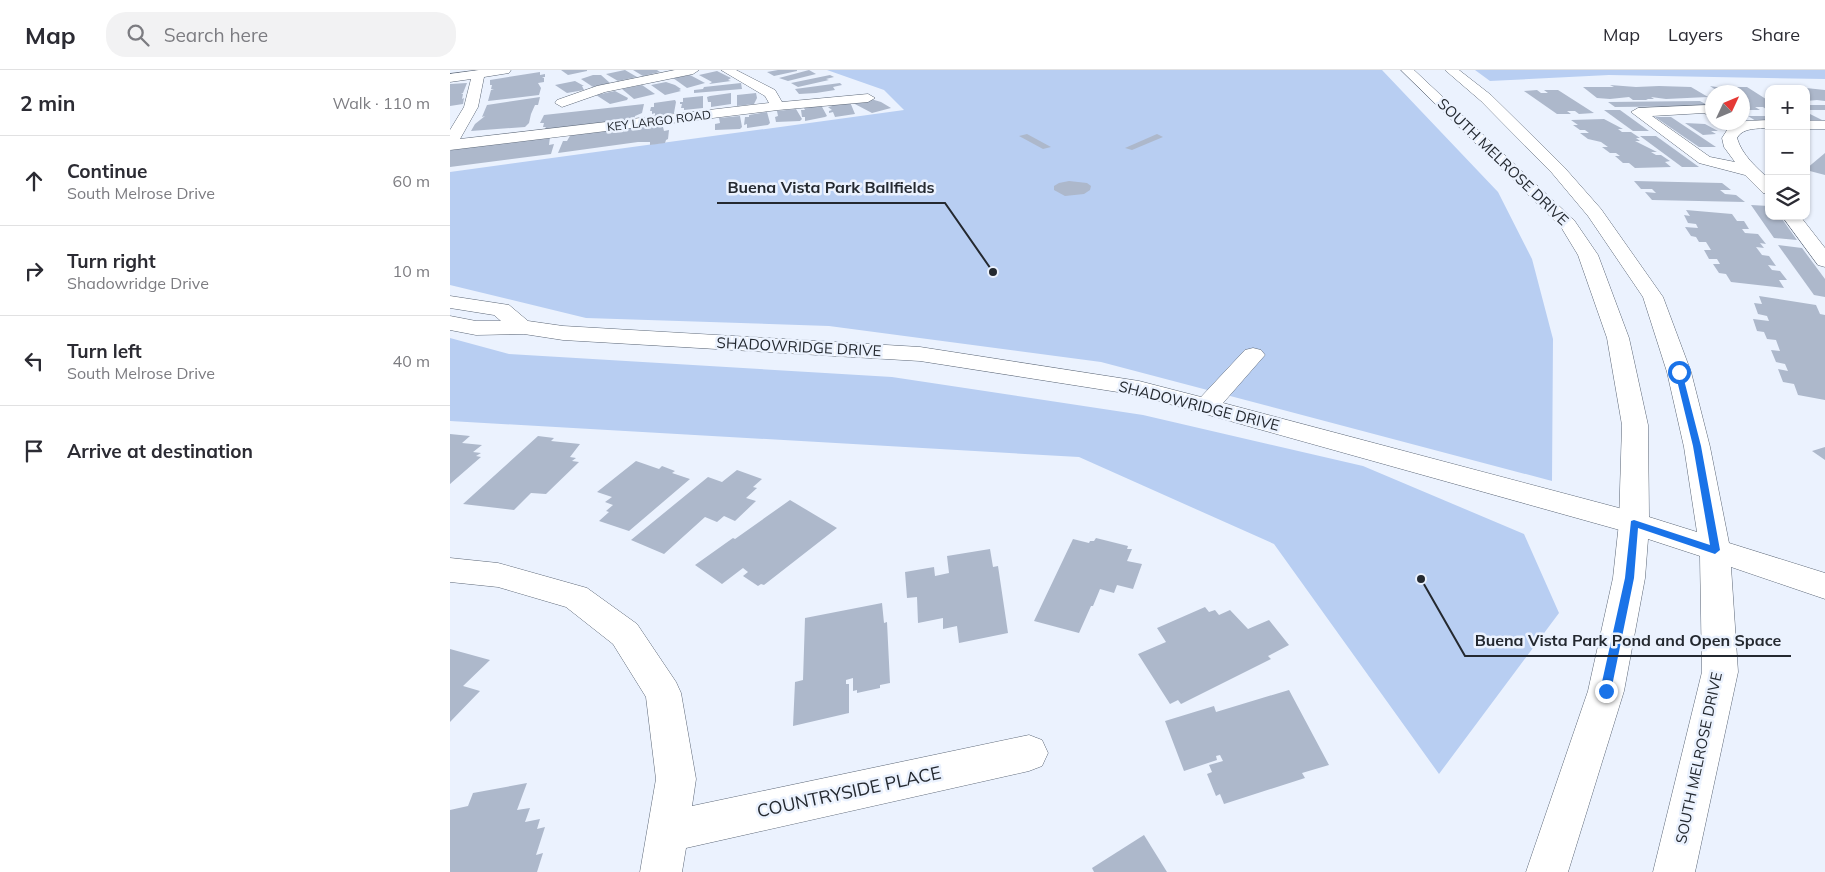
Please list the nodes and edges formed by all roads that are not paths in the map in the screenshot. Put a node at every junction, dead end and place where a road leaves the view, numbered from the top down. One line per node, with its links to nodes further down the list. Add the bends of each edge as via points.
1 (505, 70): 6 (street)
2 (693, 70): 9 (street, via 602,89)
3 (727, 70): 10 (street, via 770,93)
4 (1407, 70): 27 (street, SOUTH MELROSE DRIVE, via 1568,224 1588,255 1618,338 1635,425)
5 (1451, 70): 28 (street, SOUTH MELROSE DRIVE, via 1486,98 1558,170 1595,213 1653,297 1679,372 1693,428)
6 (478, 74): 7 (street); 17 (street, via 471,107)
7 (450, 78)
8 (868, 98): 10 (street, KEY LARGO ROAD)
9 (562, 103)
10 (778, 106): 17 (street, KEY LARGO ROAD)
11 (1705, 109): 18 (street, via 1638,112 1706,160)
12 (1750, 124): 13 (street)
13 (1765, 124)
14 (1810, 125): 15 (street)
15 (1825, 125)
16 (1731, 130): 18 (street, via 1731,148)
17 (450, 144)
18 (1750, 171): 19 (street)
19 (1765, 185)
20 (1794, 220): 21 (street)
21 (1825, 261)
22 (450, 302): 24 (street, SHADOWRIDGE DRIVE, via 501,310)
23 (450, 323): 24 (street, SHADOWRIDGE DRIVE, via 476,328)
24 (524, 327): 26 (street, SHADOWRIDGE DRIVE, via 563,333 920,354 1139,388)
25 (1253, 355): 26 (street)
26 (1206, 406): 27 (street, SHADOWRIDGE DRIVE)
27 (1634, 523): 28 (street, SHADOWRIDGE DRIVE); 34 (street, SOUTH MELROSE DRIVE, via 1629,578 1606,691)
28 (1715, 550): 30 (street, SHADOWRIDGE DRIVE); 35 (street, SOUTH MELROSE DRIVE, via 1720,672)
29 (450, 570): 32 (street, via 498,575 576,597 625,634 664,693 676,779)
30 (1825, 586)
31 (1029, 753): 32 (street, COUNTRYSIDE PLACE)
32 (668, 832): 33 (street)
33 (660, 872)
34 (1547, 872)
35 (1674, 872)

